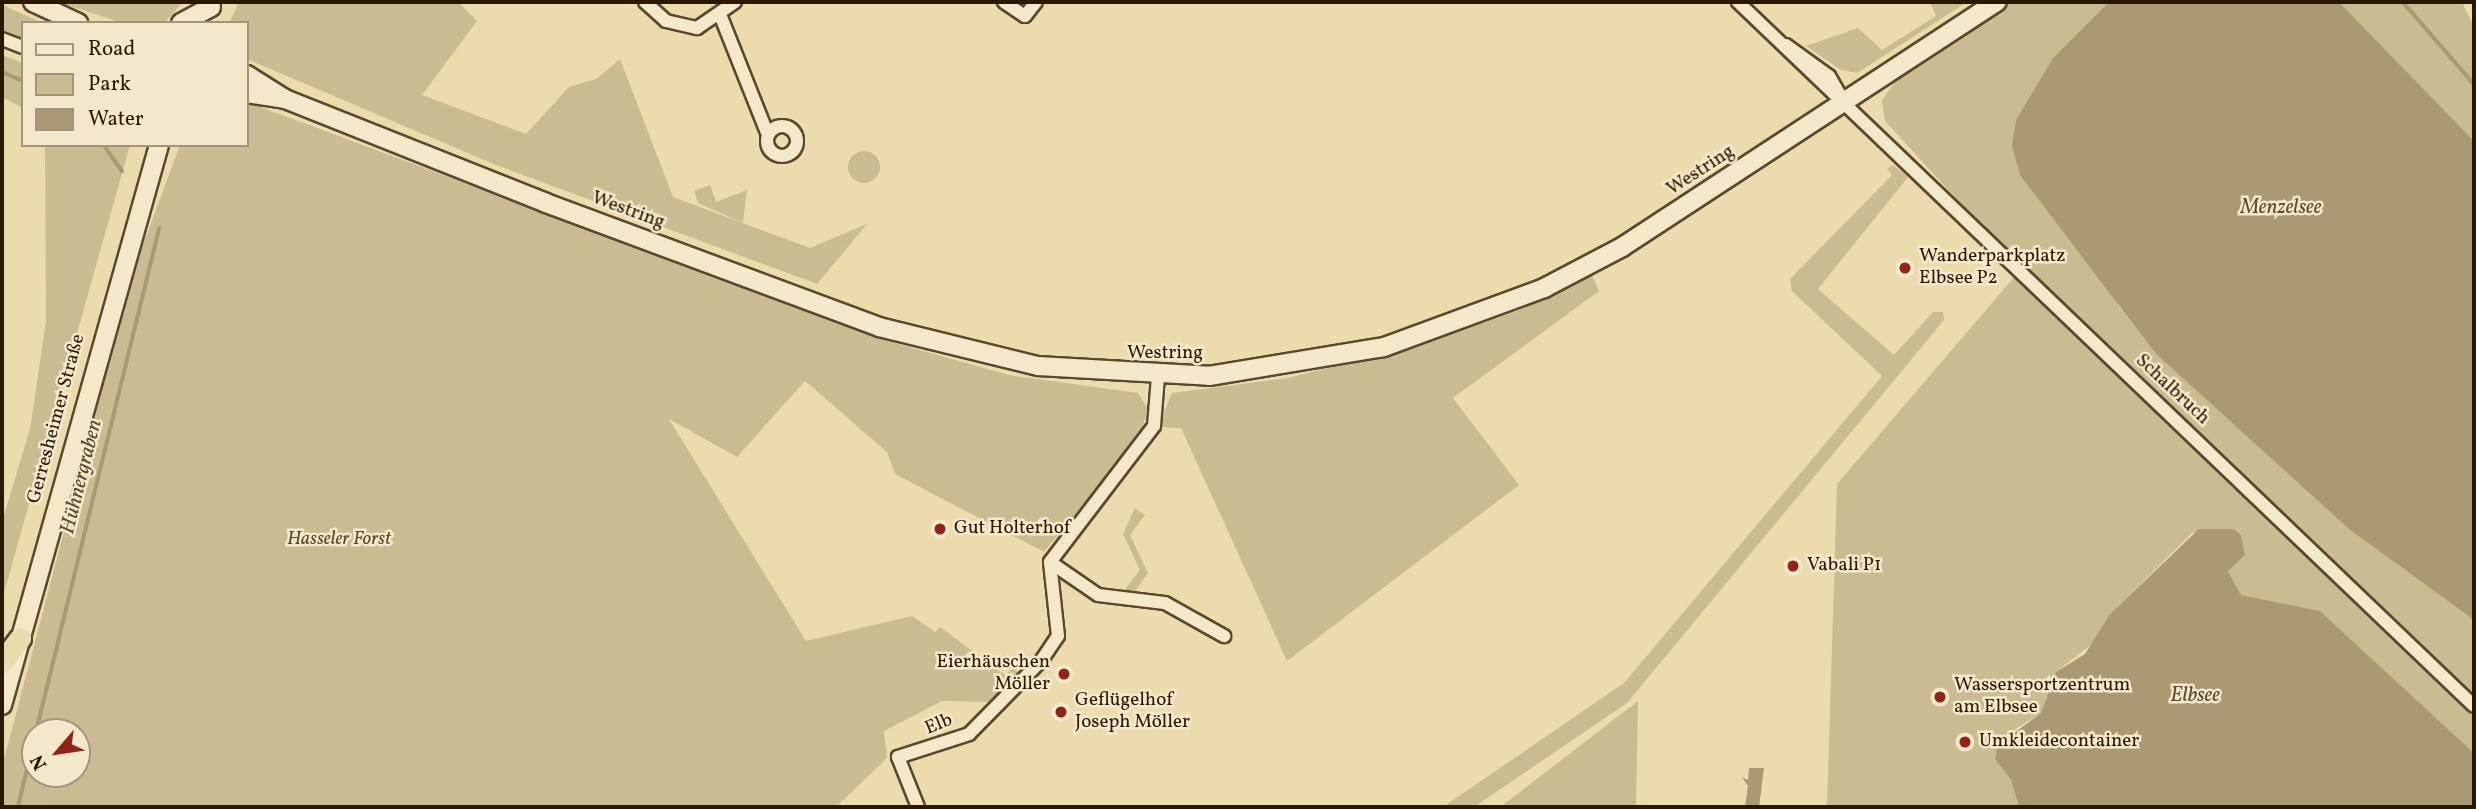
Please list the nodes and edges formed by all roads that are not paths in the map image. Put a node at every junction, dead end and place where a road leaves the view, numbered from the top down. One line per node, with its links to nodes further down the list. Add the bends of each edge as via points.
1 (33, 2): 10 (main road)
2 (645, 2): 9 (street, via 666,21 686,28)
3 (735, 2): 9 (street)
4 (1004, 2): 5 (street, via 1025,16)
5 (1036, 2)
6 (1738, 2): 17 (street, Schalbruch, via 1817,84)
7 (1997, 2): 17 (main road, Westring)
8 (211, 7): 11 (main road)
9 (721, 17): 18 (street)
10 (74, 21)
11 (185, 21)
12 (2, 39): 13 (street)
13 (21, 46)
14 (248, 76): 16 (main road, Westring)
15 (248, 93): 16 (main road, Westring)
16 (285, 99): 20 (main road, Westring, via 879,327 1038,366)
17 (1844, 102): 20 (main road, Westring, via 1622,247 1484,313 1315,363); 26 (street, Schalbruch)
18 (768, 135)
19 (158, 147): 23 (main road, Gerresheimer Straße)
20 (1158, 376): 21 (street, via 1154,426)
21 (1050, 562): 22 (street, via 1098,595 1165,603); 27 (street, Elb, via 1058,636 986,722 951,743 898,757)
22 (1224, 636)
23 (20, 638): 24 (highway); 25 (main road, Gerresheimer Straße)
24 (2, 662)
25 (2, 705)
26 (2474, 706)
27 (918, 807)

